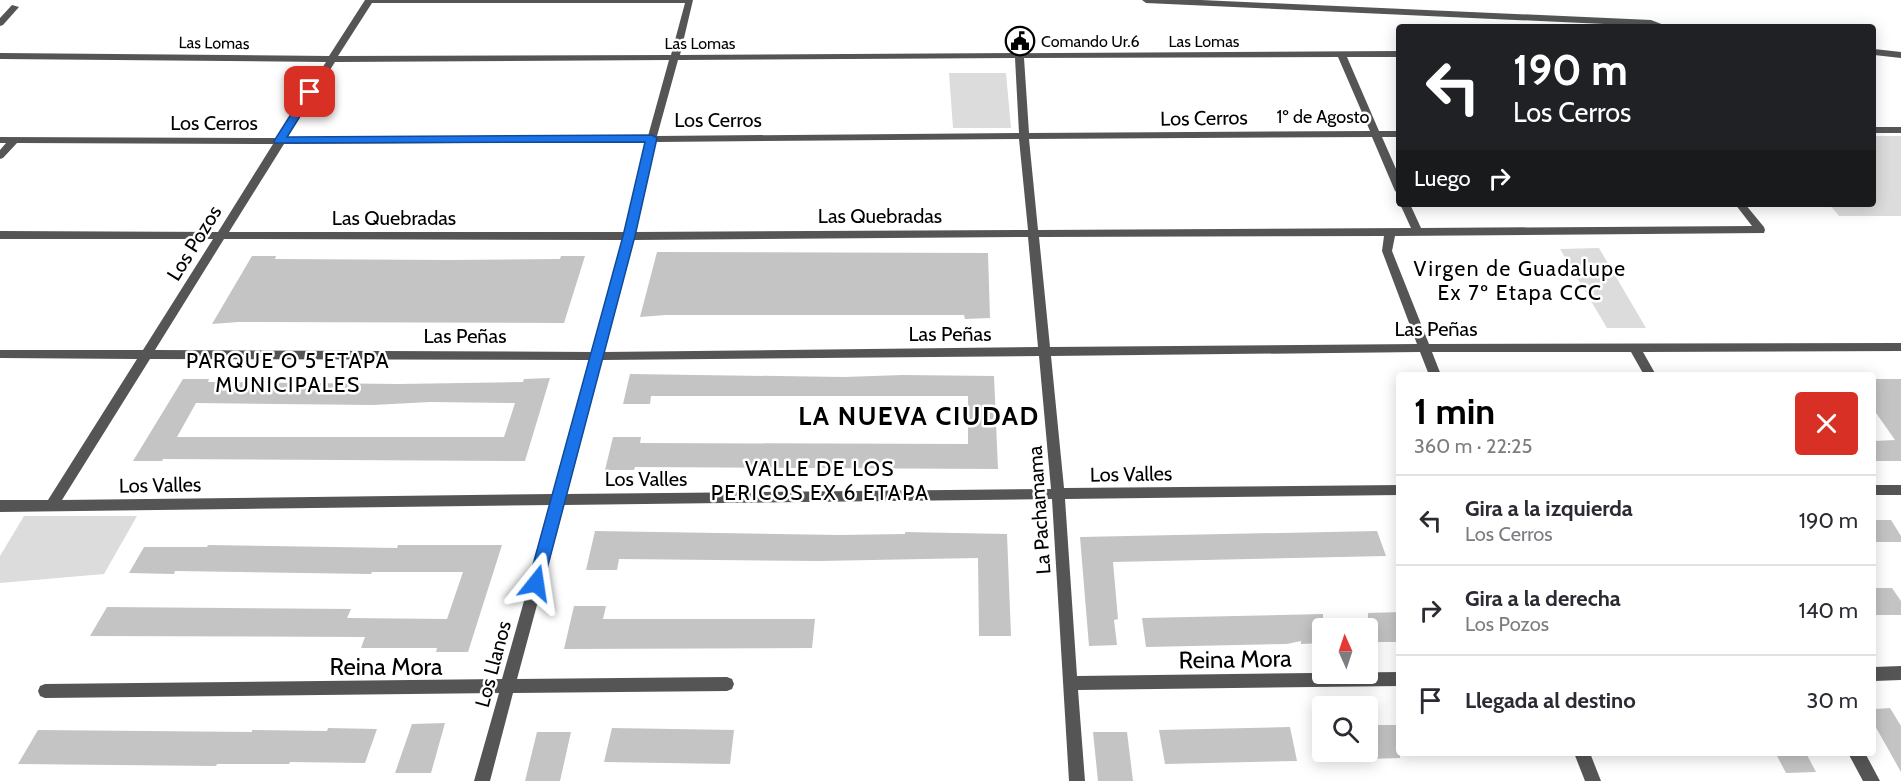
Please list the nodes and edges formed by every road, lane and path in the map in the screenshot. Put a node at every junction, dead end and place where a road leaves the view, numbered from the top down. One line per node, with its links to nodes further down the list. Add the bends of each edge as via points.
1 (369, 0): 3 (street); 14 (street, Los Pozos)
2 (1146, 0): 6 (street)
3 (691, 1): 13 (street, Los Llanos)
4 (15, 7): 5 (street)
5 (0, 23)
6 (1654, 24)
7 (1876, 52): 11 (street)
8 (1396, 54): 9 (street, Las Lomas)
9 (1342, 55): 12 (street, Las Lomas); 17 (street)
10 (0, 56): 14 (street, Las Lomas)
11 (1900, 56)
12 (1019, 57): 13 (street, Las Lomas); 20 (street, La Pachamama)
13 (674, 58): 14 (street, Las Lomas); 19 (street, Los Llanos)
14 (330, 59): 23 (street, Los Pozos)
15 (1876, 130): 16 (street)
16 (1901, 130)
17 (1375, 134): 18 (street, Los Cerros); 20 (street, Los Cerros); 25 (street)
18 (1396, 134)
19 (652, 138): 20 (street, Los Cerros); 23 (street, Los Cerros); 33 (street, Los Llanos)
20 (1024, 138): 29 (street, La Pachamama)
21 (0, 140): 22 (street, Los Cerros)
22 (14, 140): 23 (street, Los Cerros); 24 (street)
23 (279, 141): 32 (street, Los Pozos)
24 (0, 156)
25 (1396, 182)
26 (1406, 207): 28 (street)
27 (1742, 207): 28 (street, Las Quebradas, via 1760,230)
28 (1418, 232): 30 (street, Las Quebradas)
29 (1033, 233): 30 (street, Las Quebradas); 33 (street, Las Quebradas); 37 (street, La Pachamama)
30 (1390, 233): 35 (street, via 1387,251)
31 (0, 235): 32 (street, Las Quebradas)
32 (220, 236): 33 (street, Las Quebradas); 39 (street, Los Pozos)
33 (629, 236): 40 (street, Los Llanos)
34 (1901, 347): 36 (street, Las Peñas)
35 (1424, 348): 36 (street, Las Peñas); 37 (street, Las Peñas); 41 (street)
36 (1635, 348): 42 (street)
37 (1046, 352): 40 (street, Las Peñas); 46 (street, La Pachamama)
38 (0, 354): 39 (street, Las Peñas)
39 (146, 354): 40 (street, Las Peñas); 49 (street, Los Pozos)
40 (597, 356): 47 (street, Los Llanos)
41 (1434, 372)
42 (1648, 372)
43 (1396, 490): 46 (street, Los Valles)
44 (1876, 490): 45 (street)
45 (1901, 490)
46 (1058, 495): 47 (street, Los Valles); 53 (street, La Pachamama)
47 (559, 499): 49 (street, Los Valles); 55 (street, Los Llanos)
48 (0, 506): 49 (street, Los Valles)
49 (51, 506)
50 (1901, 673): 51 (street)
51 (1876, 674)
52 (1396, 679): 53 (street, Reina Mora)
53 (1070, 683): 60 (street, La Pachamama)
54 (727, 684): 55 (street, Reina Mora)
55 (507, 687): 56 (street, Reina Mora); 59 (street, Los Llanos)
56 (45, 692)
57 (1583, 756): 61 (street)
58 (1858, 756): 62 (street)
59 (482, 781)
60 (1077, 781)
61 (1593, 781)
62 (1872, 781)

